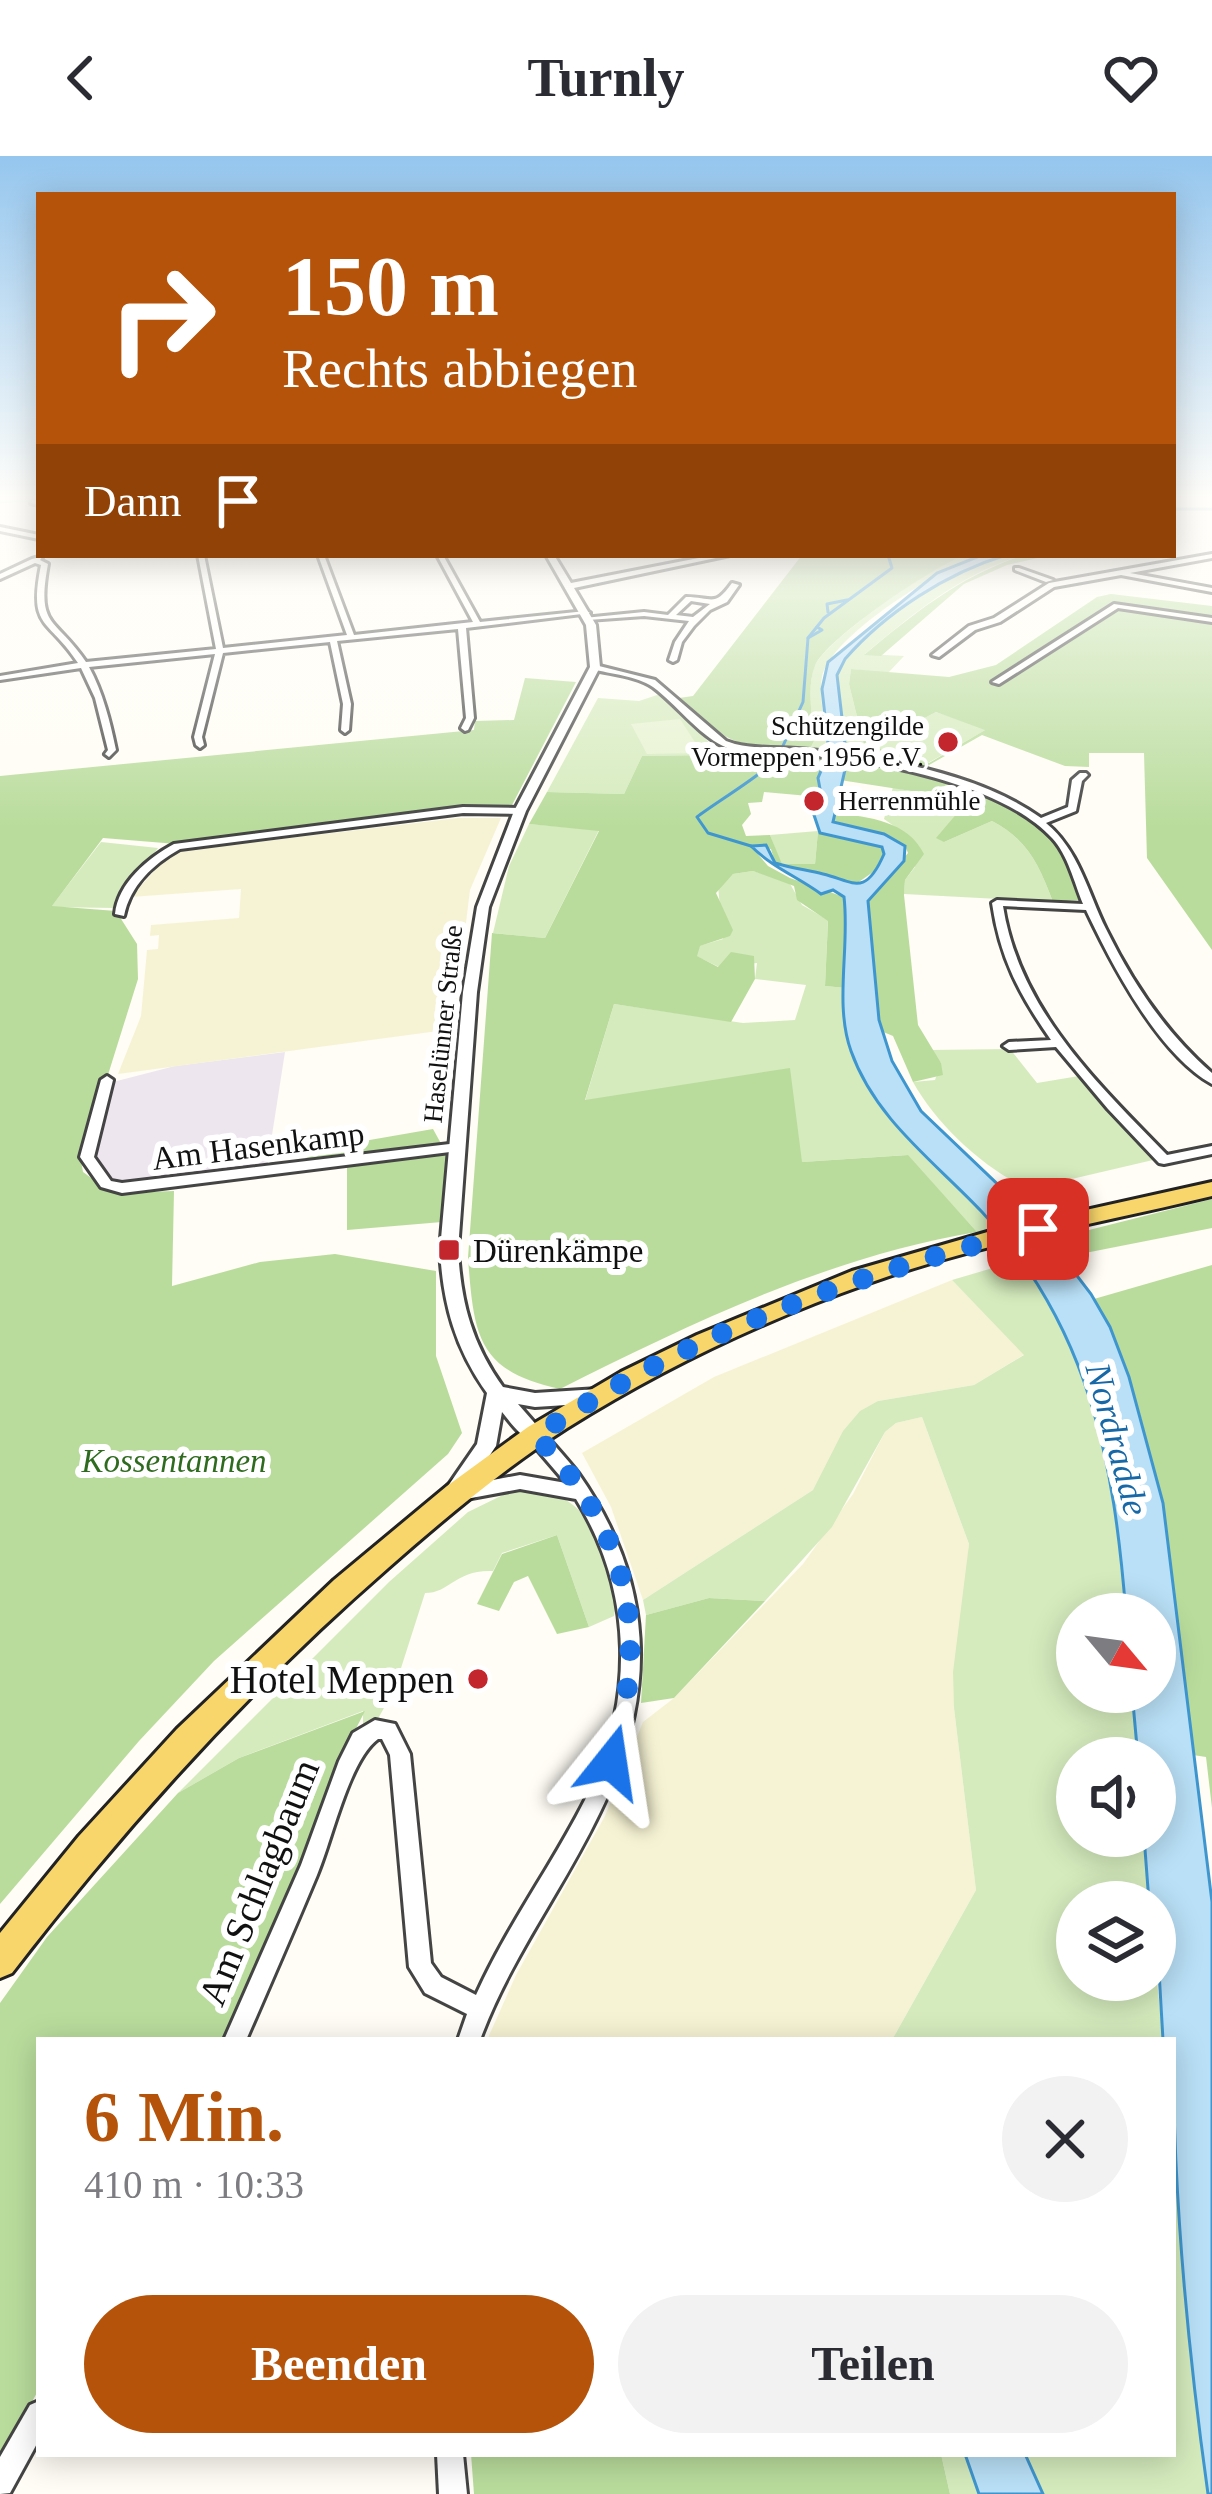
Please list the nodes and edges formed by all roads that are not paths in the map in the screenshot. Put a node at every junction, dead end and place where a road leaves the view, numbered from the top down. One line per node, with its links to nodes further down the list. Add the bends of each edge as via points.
1 (39, 609): 22 (street)
2 (212, 609): 19 (street)
3 (341, 609): 17 (street)
4 (470, 609): 15 (street)
5 (584, 609): 11 (street)
6 (678, 609): 12 (street)
7 (707, 609): 13 (street)
8 (1013, 609): 20 (street)
9 (1112, 609): 25 (street)
10 (1138, 609): 14 (street)
11 (587, 615): 12 (street); 15 (street); 23 (street)
12 (670, 617): 13 (street)
13 (696, 620): 21 (street)
14 (1212, 620)
15 (478, 624): 16 (street)
16 (462, 626): 17 (street); 26 (street, via 470,718)
17 (351, 637): 18 (street)
18 (332, 639): 19 (street); 27 (street)
19 (220, 651): 22 (street); 28 (street)
20 (936, 655)
21 (673, 660)
22 (84, 665): 24 (street); 29 (street)
23 (595, 667): 31 (street, Haselünner Straße); 32 (street, via 652,682 723,743 932,774)
24 (0, 678)
25 (996, 682)
26 (464, 728)
27 (345, 730)
28 (200, 745)
29 (109, 754)
30 (1083, 775): 32 (street, via 1073,809)
31 (520, 811): 34 (street, via 463,810 178,846 122,899); 39 (street, Haselünner Straße, via 475,945)
32 (1040, 822): 33 (street, via 1061,844)
33 (1090, 907): 35 (street, via 997,903 1012,963); 38 (street, via 1144,1008)
34 (120, 914)
35 (1059, 1043): 36 (street); 40 (street, via 1164,1160)
36 (1009, 1046)
37 (106, 1080): 39 (street, Am Hasenkamp, via 87,1157 106,1184 122,1188)
38 (1212, 1080)
39 (458, 1147): 42 (street, Haselünner Straße, via 450,1292 460,1335)
40 (1212, 1150)
41 (1212, 1189): 43 (main road, via 926,1256 822,1292)
42 (496, 1393): 43 (street); 44 (street, Haselünner Straße); 46 (street, via 486,1446)
43 (602, 1396): 44 (main road)
44 (536, 1436): 45 (street); 46 (main road)
45 (581, 1493): 46 (street, via 520,1482); 48 (street, via 602,1521 628,1594 625,1718 596,1801)
46 (454, 1497): 47 (main road, via 299,1628 188,1738)
47 (0, 1961)
48 (479, 2008): 49 (street, Am Schlagbaum, via 433,1985 420,1967 400,1754 388,1731 375,1730 349,1761); 50 (street)
49 (236, 2037)
50 (470, 2037)
51 (36, 2419): 53 (street)
52 (450, 2457): 54 (street)
53 (0, 2483)
54 (453, 2494)

